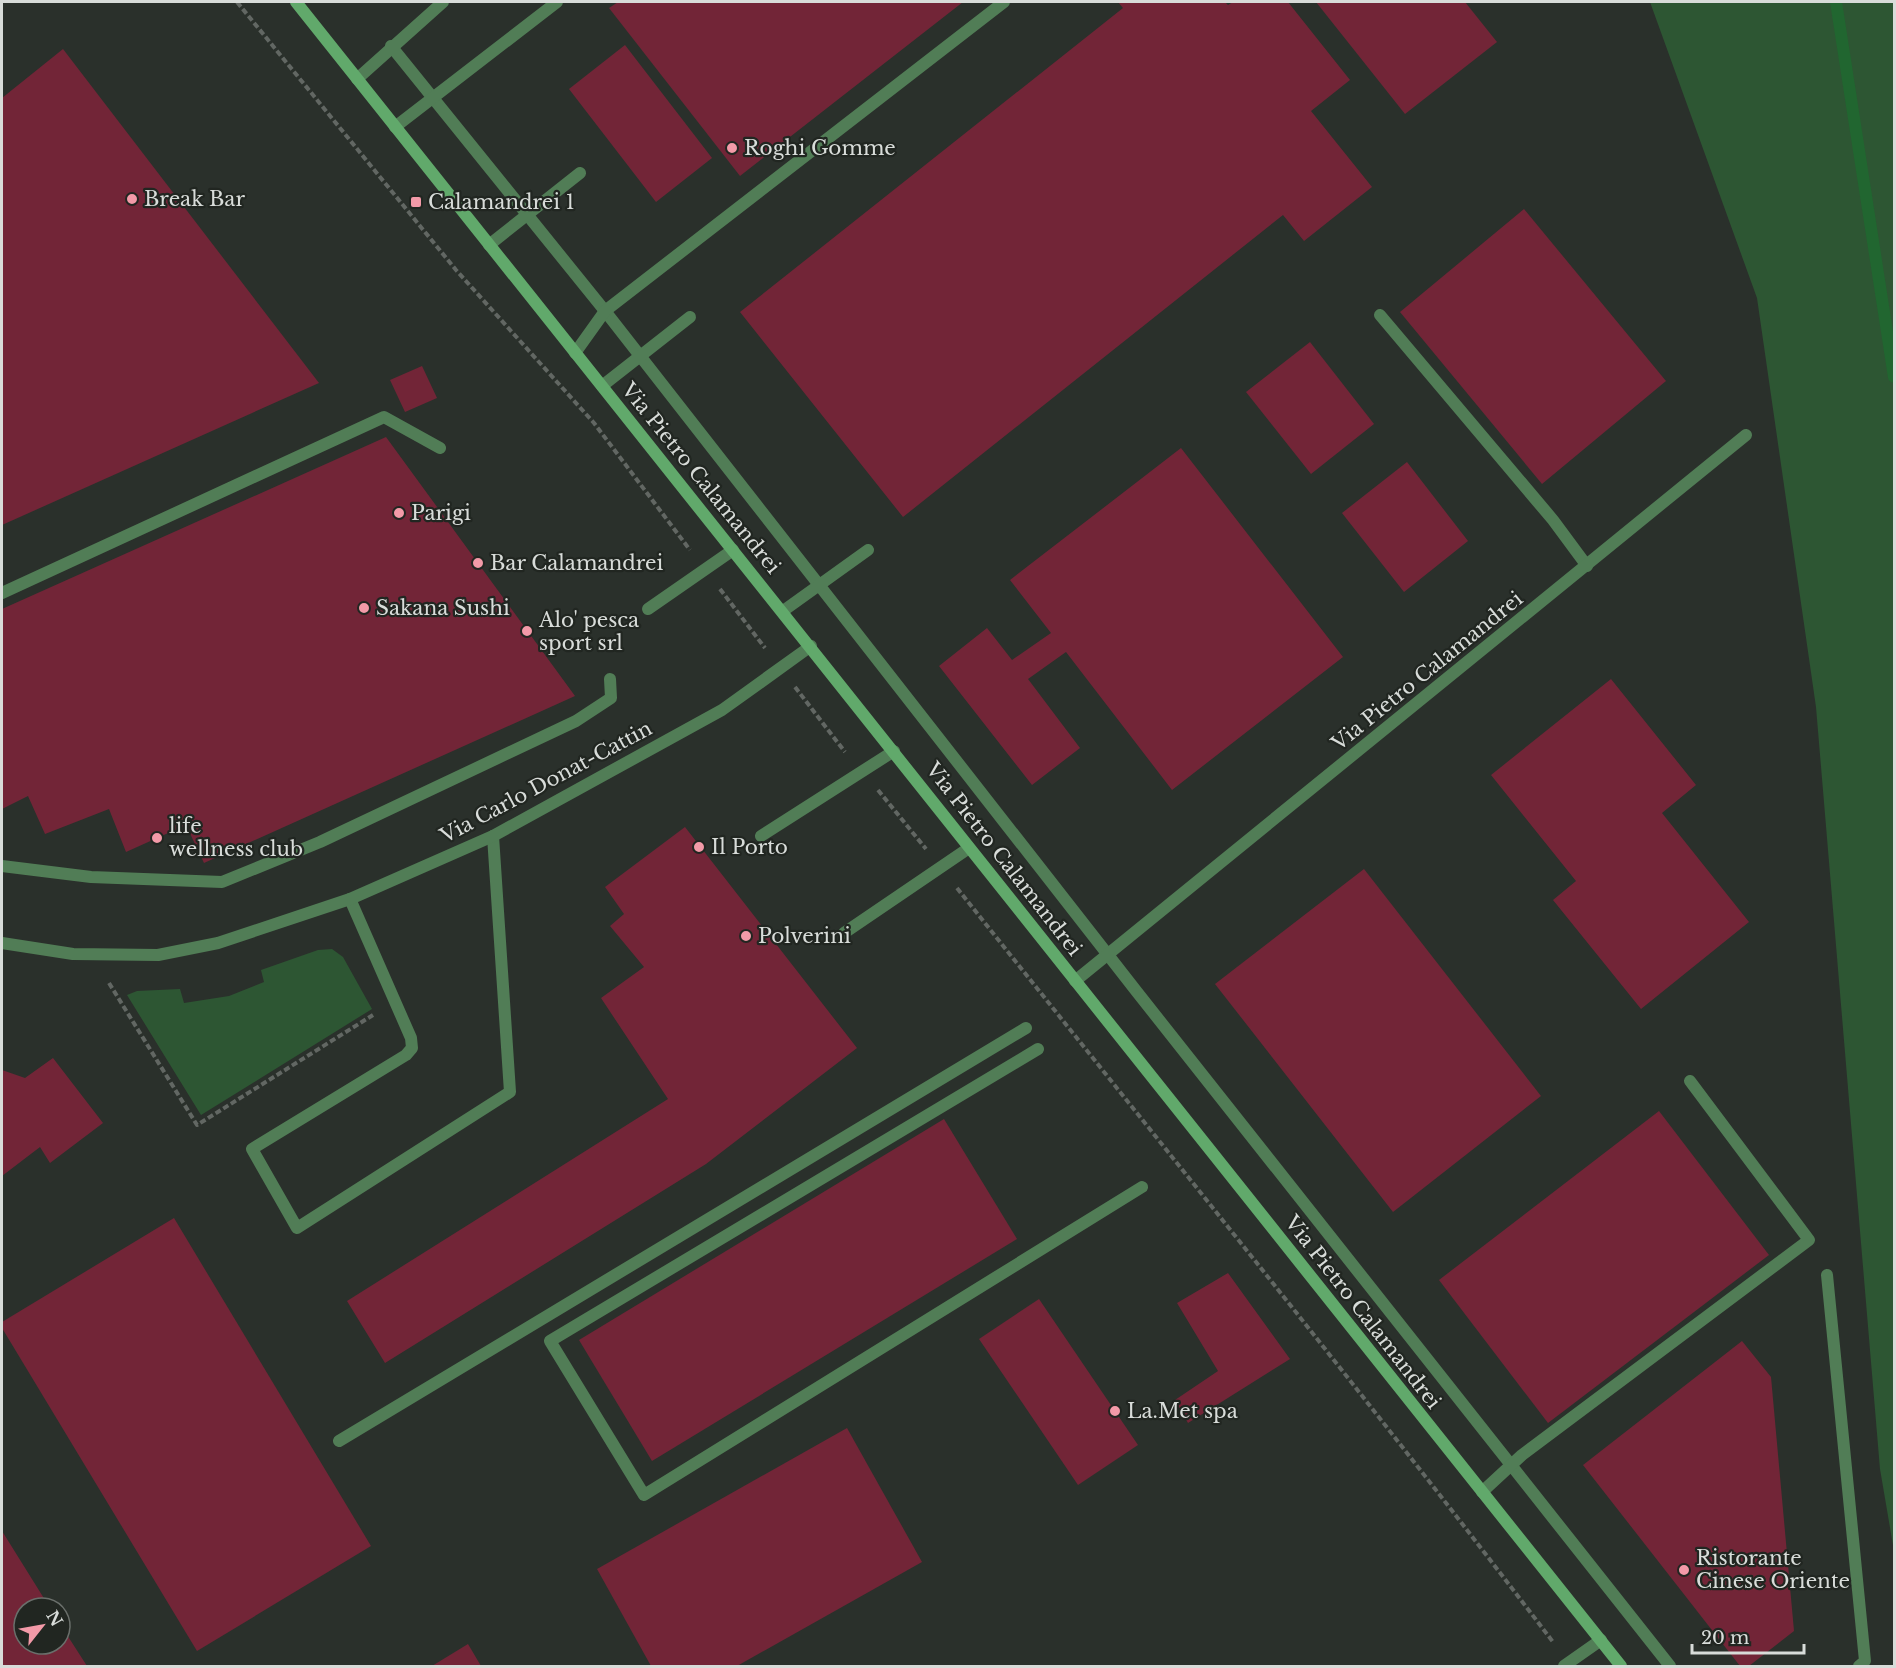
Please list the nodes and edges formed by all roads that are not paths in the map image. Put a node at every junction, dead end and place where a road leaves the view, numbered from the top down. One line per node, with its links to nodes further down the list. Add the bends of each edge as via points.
1 (296, 2): 6 (main road, Via Pietro Calamandrei)
2 (443, 2): 5 (street)
3 (557, 2): 7 (street)
4 (1004, 2): 12 (street)
5 (391, 46): 6 (street); 7 (street)
6 (357, 78): 8 (main road, Via Pietro Calamandrei)
7 (432, 98): 8 (street); 10 (street)
8 (396, 128): 11 (main road, Via Pietro Calamandrei)
9 (580, 173): 10 (street)
10 (527, 217): 11 (street); 12 (street)
11 (489, 245): 15 (main road, Via Pietro Calamandrei)
12 (605, 311): 15 (street); 16 (street)
13 (1380, 315): 22 (street, via 1553,520)
14 (690, 317): 16 (street)
15 (575, 352): 17 (main road, Via Pietro Calamandrei)
16 (639, 356): 17 (street); 23 (street)
17 (602, 386): 20 (main road, Via Pietro Calamandrei)
18 (1746, 435): 22 (street, Via Pietro Calamandrei)
19 (440, 448): 24 (street, via 384,417)
20 (733, 550): 25 (street); 26 (main road, Via Pietro Calamandrei)
21 (868, 550): 23 (street)
22 (1587, 566): 37 (street, Via Pietro Calamandrei)
23 (819, 585): 26 (street); 37 (street)
24 (2, 593)
25 (648, 609)
26 (783, 611): 27 (main road, Via Pietro Calamandrei)
27 (811, 646): 29 (main road, Via Pietro Calamandrei); 30 (street, Via Carlo Donat-Cattin, via 722,710)
28 (610, 679): 33 (street, via 611,698 576,721 320,842 222,882 91,877)
29 (894, 751): 31 (street); 32 (main road, Via Pietro Calamandrei)
30 (493, 836): 34 (street, Via Carlo Donat-Cattin); 34 (street, via 510,1092 297,1228 252,1149 412,1048)
31 (761, 836)
32 (969, 848): 35 (street); 38 (main road, Via Pietro Calamandrei)
33 (2, 866)
34 (350, 899): 36 (street, Via Carlo Donat-Cattin, via 219,944 158,956 74,954)
35 (844, 933)
36 (2, 943)
37 (1108, 955): 38 (street, Via Pietro Calamandrei); 45 (street)
38 (1075, 981): 46 (main road, Via Pietro Calamandrei)
39 (1026, 1028): 44 (street)
40 (1038, 1049): 42 (street, via 550,1341 644,1495)
41 (1690, 1081): 45 (street, via 1809,1240)
42 (1142, 1187)
43 (1827, 1275): 51 (street, via 1865,1661)
44 (339, 1441)
45 (1510, 1464): 46 (street); 50 (street)
46 (1482, 1492): 47 (main road, Via Pietro Calamandrei)
47 (1601, 1640): 48 (street); 49 (main road, Via Pietro Calamandrei)
48 (1566, 1665)
49 (1621, 1666)
50 (1670, 1666)
51 (1859, 1666)

